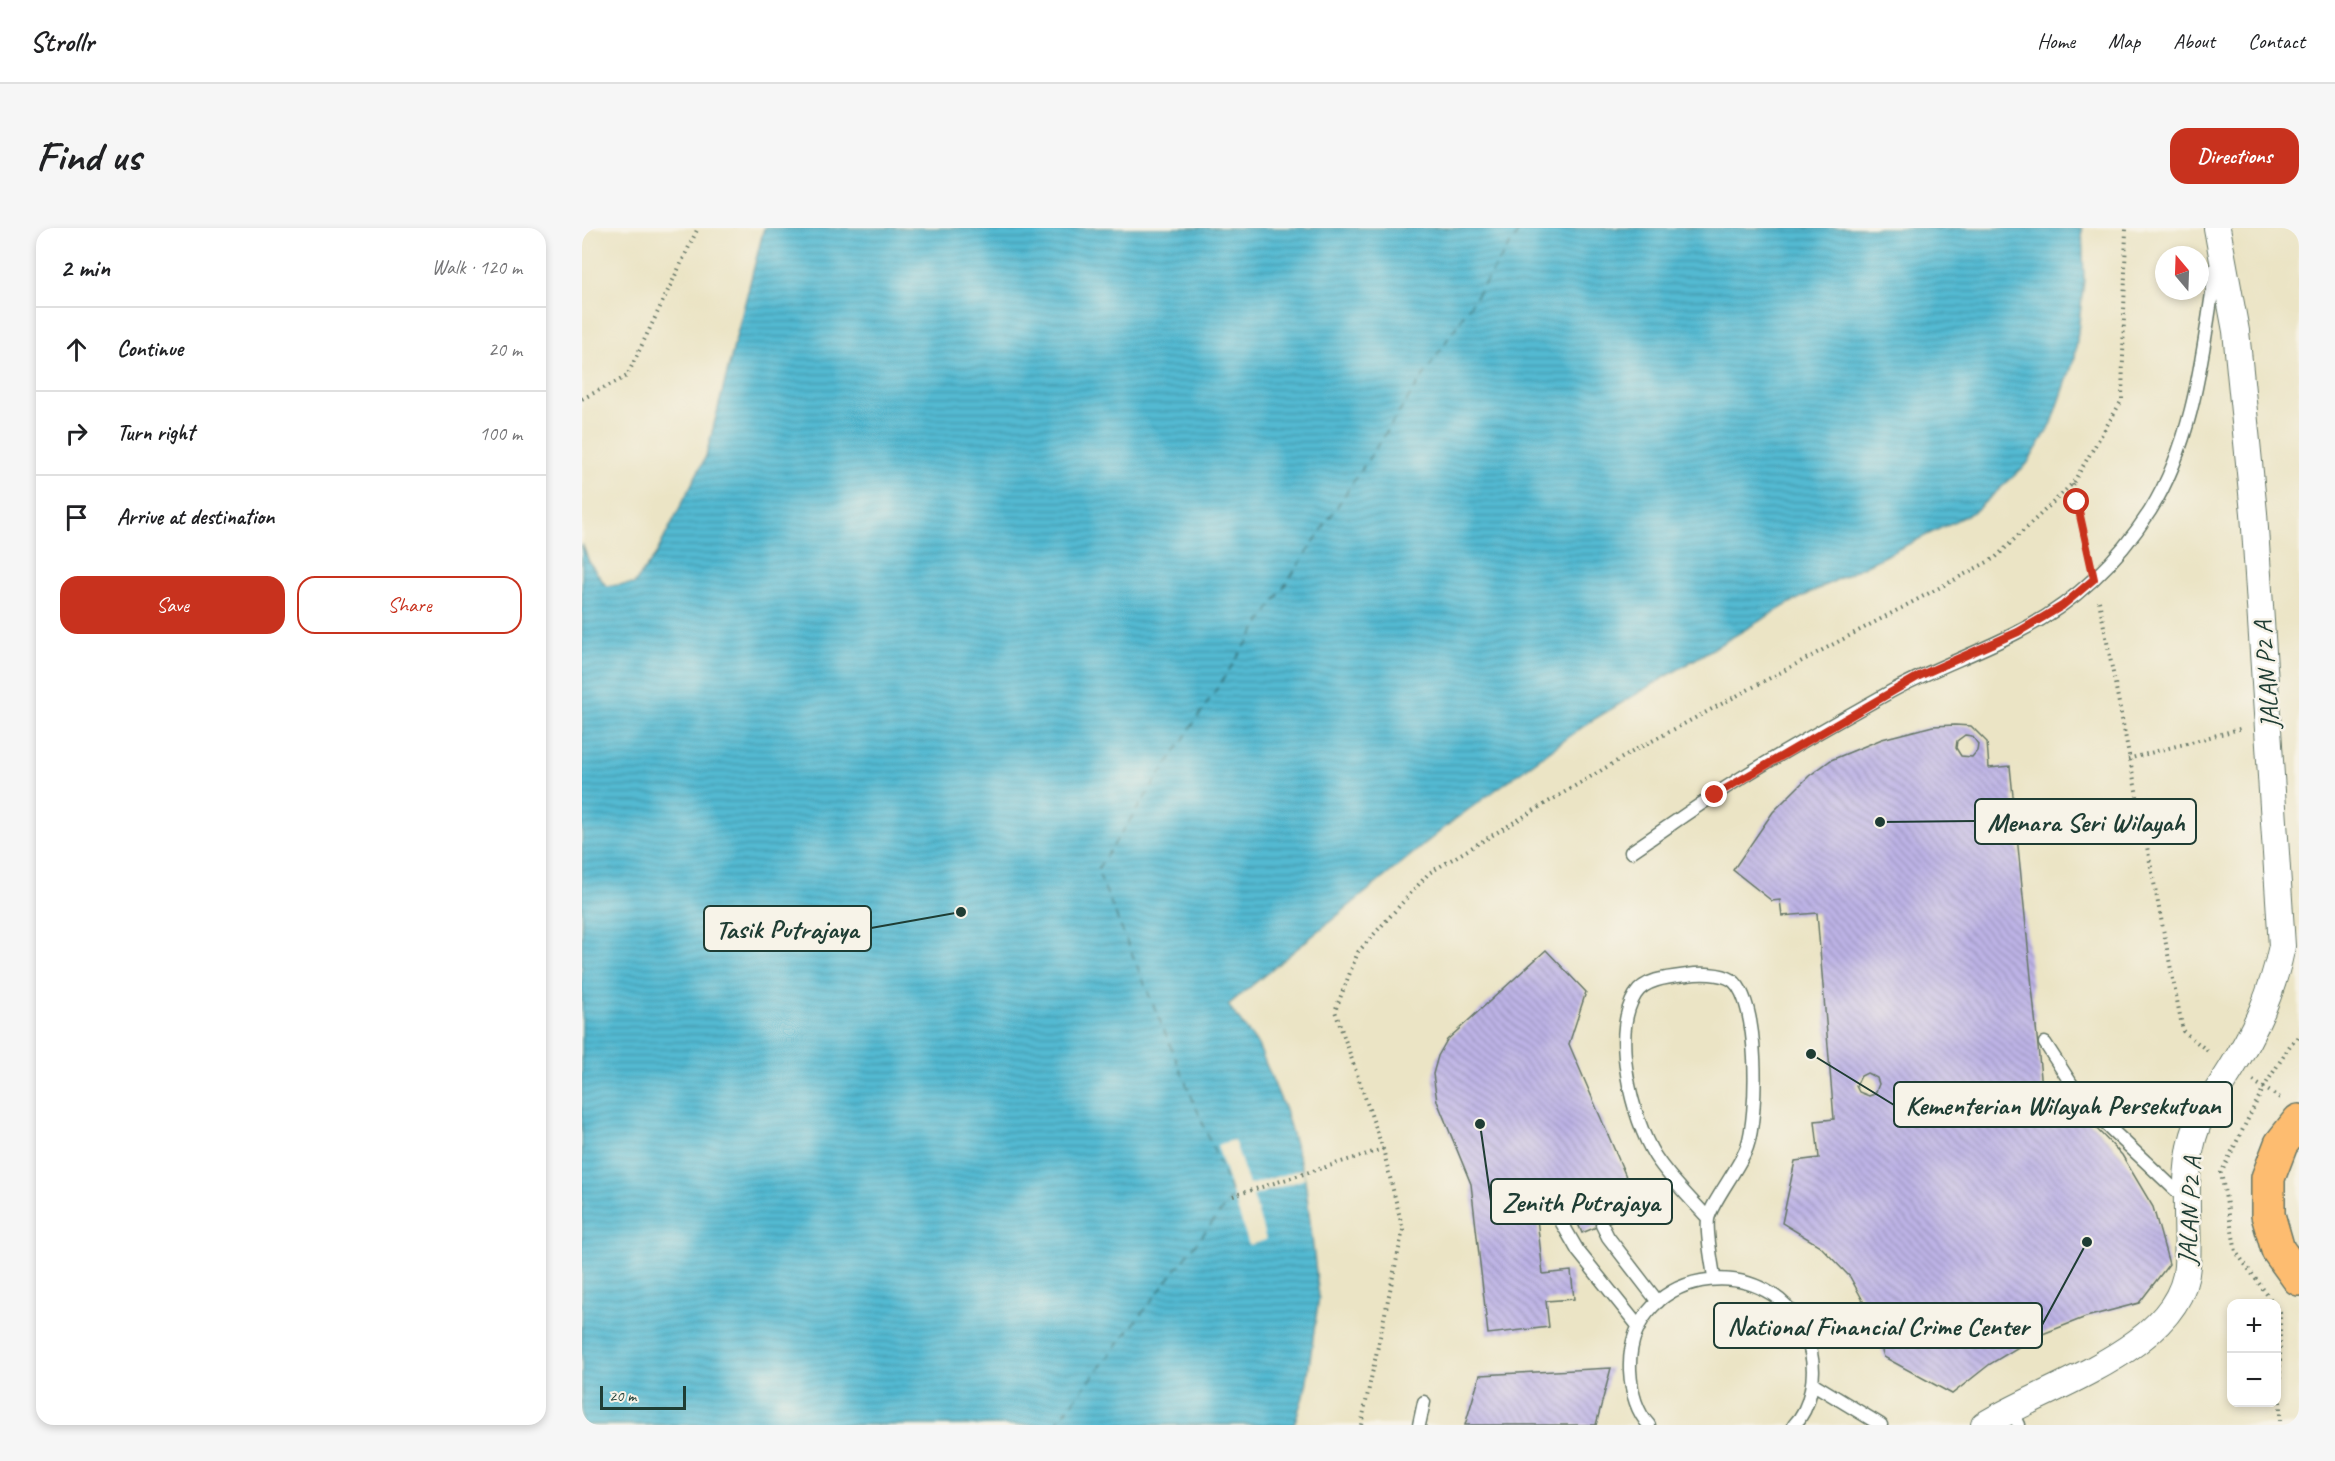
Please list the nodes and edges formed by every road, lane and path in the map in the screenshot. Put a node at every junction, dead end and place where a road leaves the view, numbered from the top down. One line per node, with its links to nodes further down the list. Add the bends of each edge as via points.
1 (698, 228): 3 (path, via 627,376)
2 (2218, 236): 5 (lane, via 2191,410 2151,509); 6 (street, JALAN P2 A, via 2236,331)
3 (582, 399)
4 (2073, 483): 5 (path)
5 (2094, 579): 7 (path); 8 (lane, via 2062,606 2018,632 1919,676 1750,773)
6 (2270, 720): 7 (path); 10 (street, JALAN P2 A, via 2282,946 2271,994)
7 (2128, 759): 10 (path, via 2183,1031)
8 (1631, 852)
9 (2045, 1043): 14 (lane, via 2101,1121)
10 (2231, 1070): 11 (path); 14 (street, JALAN P2 A, via 2196,1131)
11 (2290, 1110): 19 (main road, via 2268,1178 2268,1215 2278,1251)
12 (1383, 1149): 13 (path)
13 (1233, 1196)
14 (2186, 1200): 25 (street, JALAN P2 A, via 2187,1267 2179,1300 2126,1351)
15 (1556, 1211): 21 (lane, via 1578,1251)
16 (1708, 1218): 16 (lane, via 1675,1182 1641,1129 1625,1059 1624,1030 1630,1003 1638,989 1651,981 1689,974 1722,975 1734,981 1750,1028 1755,1065 1753,1125 1747,1149); 18 (lane)
17 (1602, 1225): 20 (lane)
18 (1714, 1277): 20 (lane, via 1684,1285); 23 (lane, via 1743,1280 1771,1292 1793,1311 1807,1336 1814,1364)
19 (2299, 1279)
20 (1658, 1302): 21 (lane)
21 (1639, 1327): 27 (lane, via 1629,1357 1630,1388)
22 (2280, 1353): 31 (path)
23 (1812, 1383): 28 (lane); 29 (lane)
24 (1424, 1402): 26 (lane)
25 (2015, 1417): 30 (street, JALAN P2 A)
26 (1419, 1425)
27 (1648, 1425)
28 (1794, 1425)
29 (1881, 1425)
30 (1984, 1425)
31 (2280, 1425)

